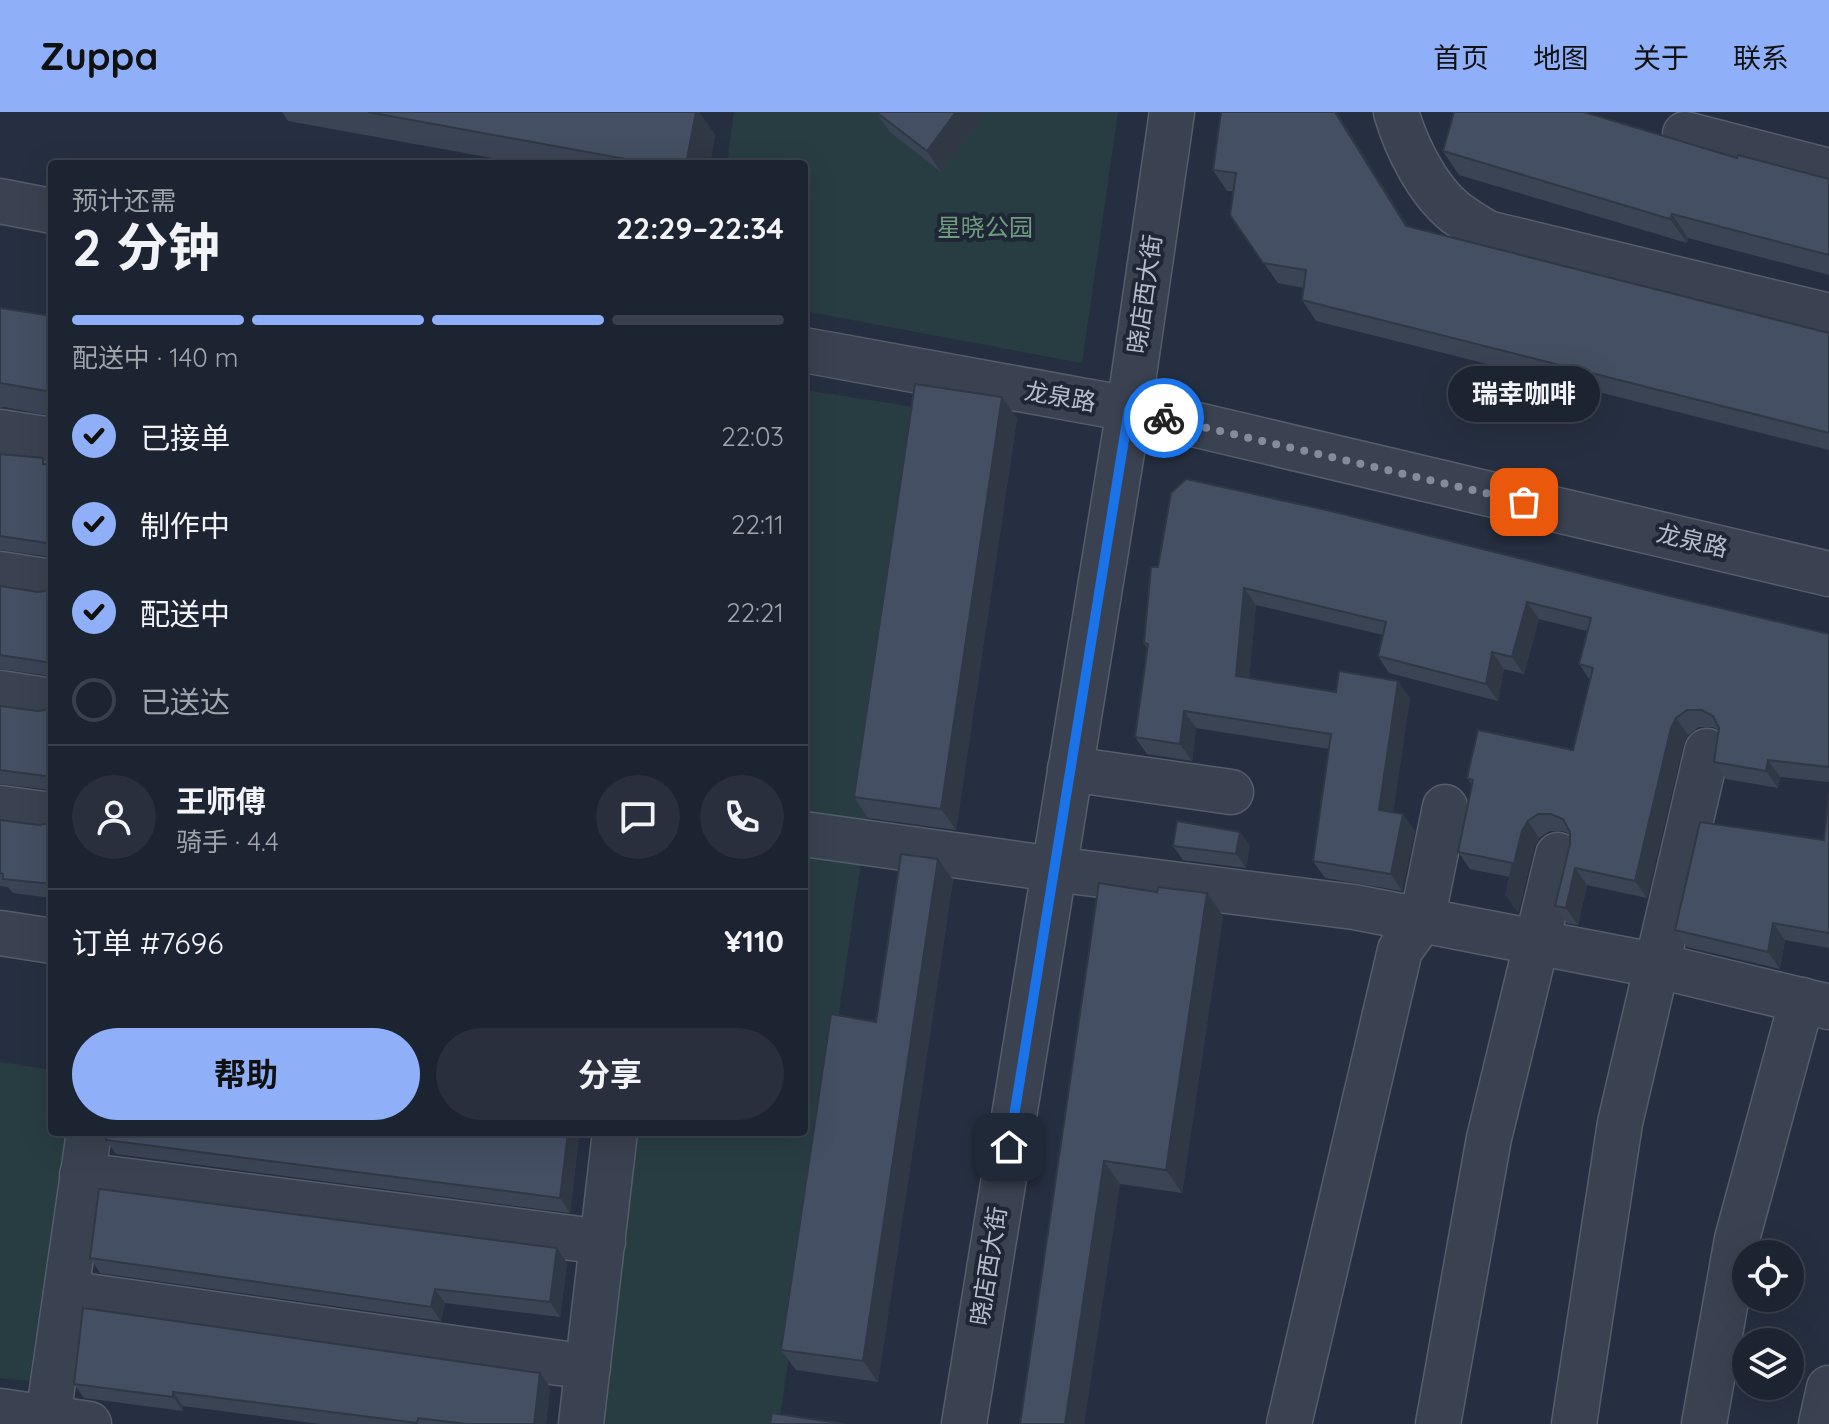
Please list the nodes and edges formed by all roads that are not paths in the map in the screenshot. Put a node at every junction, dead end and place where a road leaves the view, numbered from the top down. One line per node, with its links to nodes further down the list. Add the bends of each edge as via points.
1 (1172, 112): 9 (street, 晓店西大街)
2 (1396, 112): 7 (street, via 1428,181 1454,211 1487,233)
3 (1685, 134): 4 (street)
4 (1829, 171)
5 (0, 201): 6 (street)
6 (48, 210)
7 (1829, 316)
8 (808, 351): 9 (street, 龙泉路)
9 (1129, 409): 13 (street, 龙泉路); 18 (street, 晓店西大街)
10 (0, 432): 11 (street)
11 (48, 439)
12 (0, 574): 14 (street)
13 (1829, 574)
14 (48, 581)
15 (0, 693): 16 (street)
16 (48, 700)
17 (1707, 751): 30 (street)
18 (1070, 769): 19 (street); 25 (street, 晓店西大街)
19 (1231, 792)
20 (1445, 807): 26 (street)
21 (0, 808): 22 (street)
22 (48, 814)
23 (808, 835): 25 (street)
24 (1558, 855): 29 (street)
25 (1054, 869): 26 (street); 42 (street, 晓店西大街)
26 (1422, 920): 29 (street); 43 (street, via 1400,950)
27 (0, 933): 28 (street)
28 (48, 940)
29 (1537, 943): 30 (street); 44 (street, via 1489,1138)
30 (1659, 966): 31 (street); 45 (street, via 1620,1123)
31 (1815, 1004): 46 (street, via 1737,1239)
32 (88, 1136): 34 (street)
33 (615, 1136): 35 (street)
34 (82, 1175): 35 (street); 36 (street)
35 (603, 1242): 37 (street)
36 (66, 1293): 37 (street); 40 (street)
37 (588, 1367): 41 (street)
38 (1829, 1388): 47 (street)
39 (0, 1411): 40 (street)
40 (61, 1422)
41 (581, 1424)
42 (964, 1424)
43 (1289, 1424)
44 (1438, 1424)
45 (1574, 1424)
46 (1704, 1424)
47 (1821, 1424)

